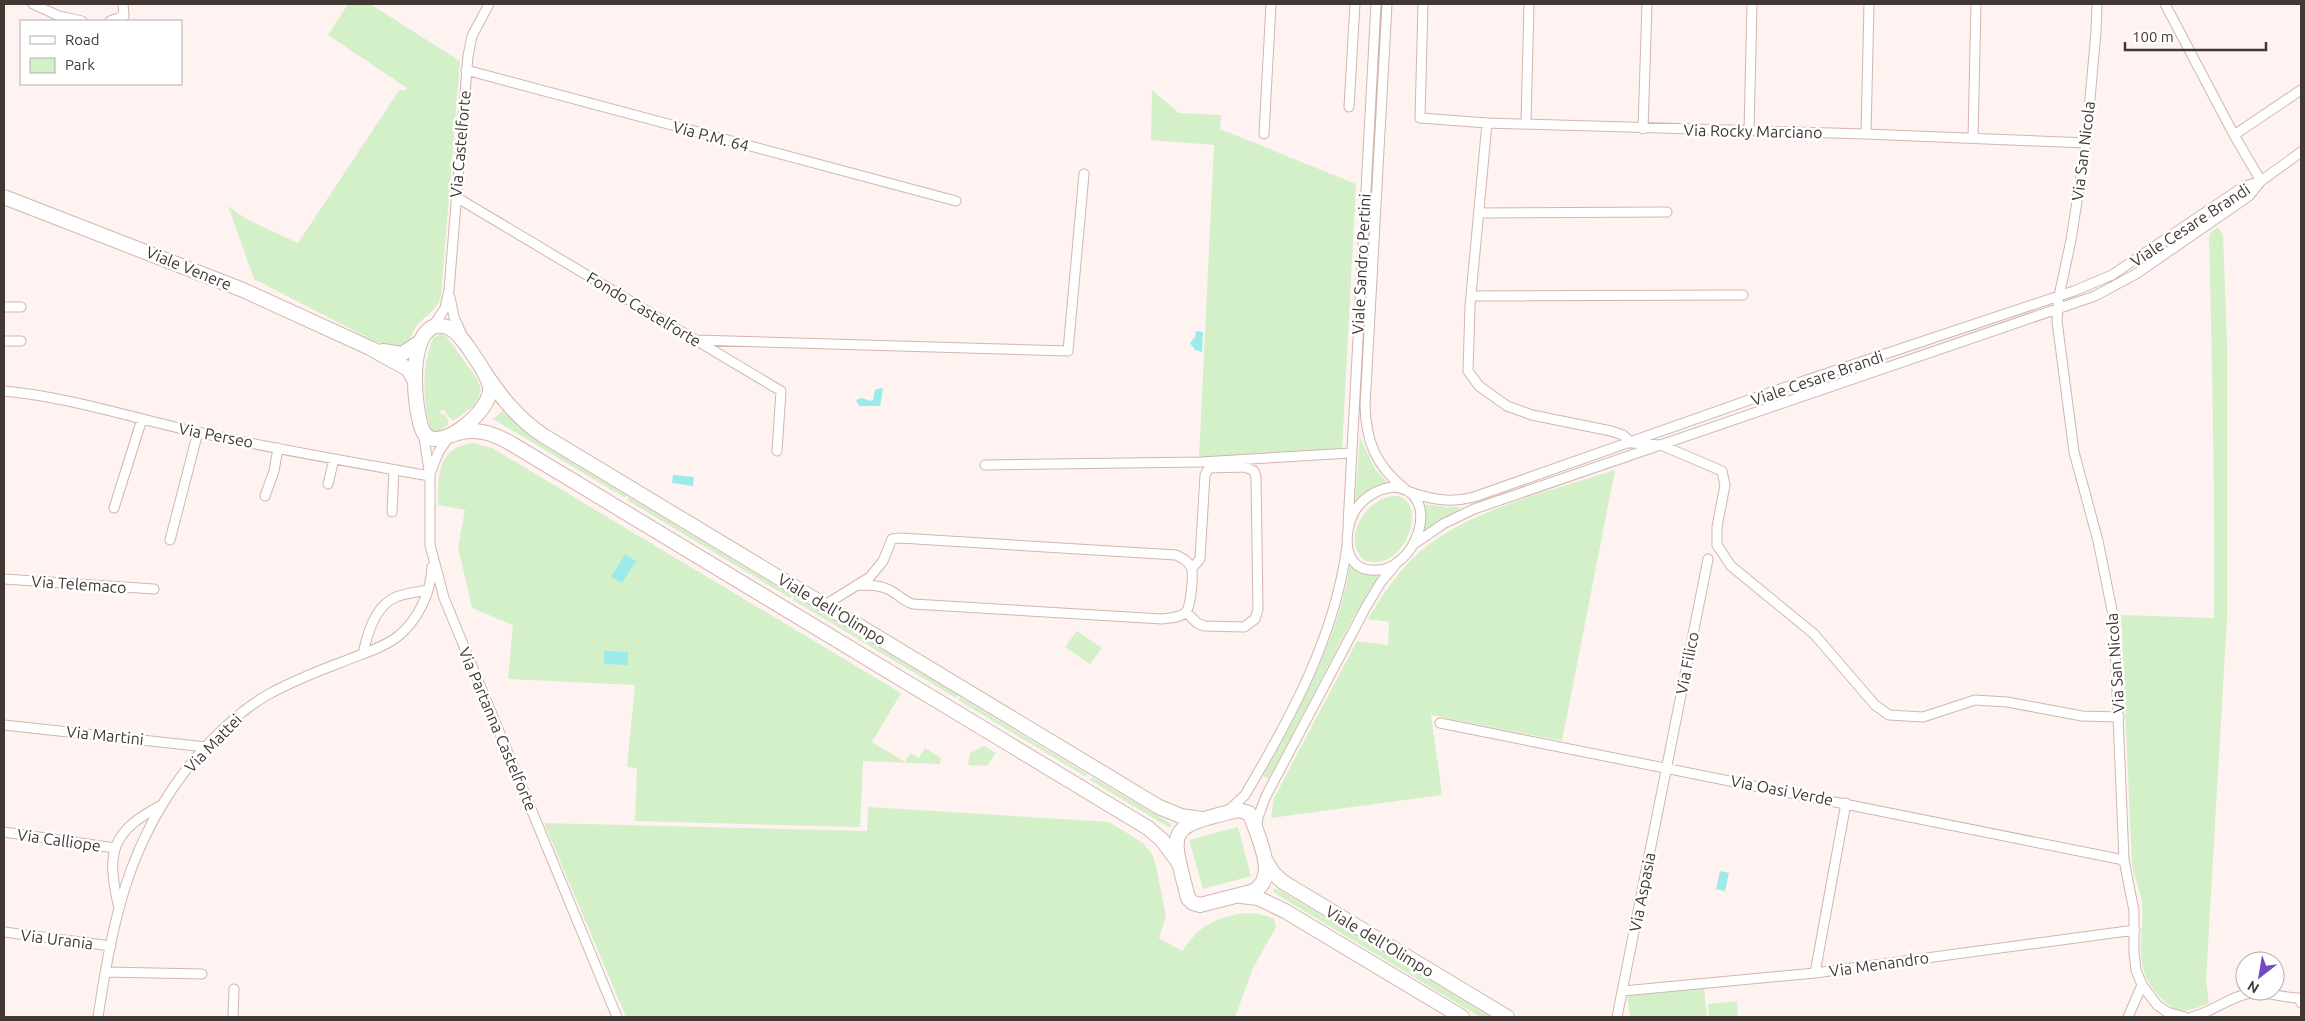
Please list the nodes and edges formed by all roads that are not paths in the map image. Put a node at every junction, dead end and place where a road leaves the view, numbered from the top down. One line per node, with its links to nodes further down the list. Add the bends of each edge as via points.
1 (33, 4): 16 (street)
2 (123, 4): 17 (street, via 124,16)
3 (489, 4): 18 (street, Via Castelforte, via 472,36)
4 (1271, 4): 25 (street)
5 (1355, 4): 20 (street)
6 (1376, 4): 63 (street, Viale Sandro Pertini)
7 (1387, 4): 69 (street, Viale Sandro Pertini, via 1365,406 1368,437 1374,454 1383,468)
8 (1423, 4): 21 (street, Via Rocky Marciano, via 1420,118)
9 (1530, 4): 22 (street)
10 (1646, 4): 23 (street)
11 (1752, 4): 24 (street)
12 (1869, 4): 26 (street)
13 (1976, 4): 28 (street)
14 (2097, 4): 29 (street, Via San Nicola)
15 (2165, 4): 27 (street)
16 (77, 20)
17 (113, 20)
18 (466, 70): 34 (street, Via Castelforte); 35 (street, Via P.M. 64)
19 (2301, 90): 27 (street)
20 (1349, 106)
21 (1487, 123): 22 (street, Via Rocky Marciano); 37 (street)
22 (1526, 124): 23 (street, Via Rocky Marciano)
23 (1643, 129): 24 (street, Via Rocky Marciano)
24 (1749, 131): 26 (street, Via Rocky Marciano)
25 (1264, 134)
26 (1866, 134): 28 (street, Via Rocky Marciano)
27 (2234, 135): 32 (street)
28 (1972, 138): 29 (street, Via Rocky Marciano)
29 (2086, 143): 41 (street, Via San Nicola)
30 (2301, 152): 32 (street)
31 (1084, 174): 47 (street, via 1068,350)
32 (2261, 181): 41 (street, Viale Cesare Brandi, via 2243,186 2112,275); 44 (street, Viale Cesare Brandi, via 2249,196 2136,274 2110,289)
33 (4, 197): 51 (street, Viale Venere, via 243,290)
34 (456, 197): 38 (street, Via Castelforte); 47 (street, Fondo Castelforte)
35 (956, 201)
36 (1666, 212): 37 (street)
37 (1479, 213): 40 (street)
38 (449, 290): 45 (street, Via Castelforte, via 445,308); 50 (street, Via Castelforte, via 454,317)
39 (1743, 295): 40 (street)
40 (1471, 296): 59 (street, via 1468,371 1479,386 1507,406 1532,415 1611,431)
41 (2059, 296): 44 (street, Via San Nicola); 59 (street, Viale Cesare Brandi)
42 (4, 307): 43 (street)
43 (21, 307)
44 (2057, 310): 60 (street, Viale Cesare Brandi); 88 (street, Via San Nicola, via 2074,452 2098,542 2114,620)
45 (431, 328): 49 (street); 50 (street, via 443,326 452,329)
46 (4, 340): 48 (street)
47 (696, 340): 62 (street, Fondo Castelforte, via 782,391)
48 (21, 341)
49 (420, 342): 51 (street, Viale Venere, via 402,354); 53 (street)
50 (467, 347): 52 (street)
51 (370, 348): 53 (street, Viale Venere, via 408,369)
52 (483, 370): 58 (street, via 490,387 486,404); 85 (street, Viale dell'Olimpo, via 509,405 534,429)
53 (415, 381): 56 (street)
54 (4, 391): 55 (street, Via Perseo, via 40,394)
55 (142, 419): 57 (street, Via Perseo); 71 (street)
56 (422, 430): 58 (street, via 434,439); 67 (street, Via Partanna Castelforte)
57 (198, 432): 61 (street, Via Perseo); 74 (street)
58 (452, 435): 67 (street, via 438,451); 102 (street, Viale dell'Olimpo, via 467,430 481,431 512,444 1148,828 1162,840)
59 (1631, 444): 60 (street); 69 (street, Viale Cesare Brandi, via 1461,500 1438,500)
60 (1660, 446): 75 (street, Viale Cesare Brandi, via 1474,509 1443,524); 88 (street, via 1722,471 1725,485 1717,545 1731,566 1814,634 1875,704 1889,715 1923,717 1975,700 2007,702 2082,716)
61 (278, 448): 64 (street, Via Perseo); 70 (street)
62 (777, 451)
63 (1352, 453): 65 (street, via 1201,462); 73 (street, Viale Sandro Pertini)
64 (334, 460): 66 (street, Via Perseo); 68 (street)
65 (985, 466)
66 (394, 470): 67 (street, Via Perseo); 72 (street)
67 (430, 476): 77 (street, Via Partanna Castelforte)
68 (328, 484)
69 (1407, 490): 73 (street, via 1383,488 1367,497); 75 (street, via 1416,498 1420,511 1420,526)
70 (265, 496)
71 (114, 508)
72 (392, 512)
73 (1348, 525): 76 (street)
74 (170, 540)
75 (1414, 544): 79 (street)
76 (1348, 546): 79 (street, via 1353,560 1366,570 1380,570); 95 (street, via 1332,620 1315,664 1245,795)
77 (432, 557): 84 (street, Via Mattei); 117 (street, Via Partanna Castelforte, via 449,610)
78 (1708, 559): 92 (street, Via Filico)
79 (1396, 564): 98 (street, via 1366,607 1266,796 1258,817)
80 (1192, 568): 82 (street, via 1186,559 1176,554 900,538 892,539 883,561); 86 (street, via 1190,604); 86 (street, via 1200,559 1205,475 1209,468 1245,467 1254,471 1258,609 1255,619 1244,626 1204,626)
81 (4, 579): 83 (street, Via Telemaco)
82 (858, 585): 85 (street); 86 (street, via 878,585 913,604 1162,619)
83 (154, 589)
84 (428, 590): 87 (street, Via Mattei, via 415,617 398,636); 87 (street, via 395,598 380,610 366,638)
85 (825, 605): 96 (street, Viale dell'Olimpo, via 1160,807 1181,816)
86 (1186, 612)
87 (363, 654): 91 (street, Via Mattei, via 259,700 236,716)
88 (2119, 717): 101 (street, Via San Nicola)
89 (1440, 723): 92 (street, Via Oasi Verde)
90 (4, 725): 91 (street, Via Martini)
91 (206, 747): 94 (street, Via Mattei)
92 (1666, 767): 93 (street, Via Oasi Verde); 113 (street, Via Aspasia)
93 (1846, 803): 101 (street, Via Oasi Verde); 109 (street)
94 (162, 805): 99 (street, via 132,823); 104 (street, Via Mattei, via 136,854)
95 (1222, 814): 96 (street); 98 (street, via 1238,810 1249,814)
96 (1202, 819): 102 (street, via 1190,823 1179,833 1176,841)
97 (4, 832): 99 (street, Via Calliope)
98 (1258, 838): 100 (street)
99 (115, 848): 104 (street, via 111,867)
100 (1263, 855): 103 (street, via 1267,875 1264,882 1258,889); 119 (street, Viale dell'Olimpo, via 1273,874 1283,882)
101 (2124, 860): 105 (street, Via San Nicola, via 2133,898)
102 (1179, 863): 103 (street, via 1188,898 1193,903 1200,905)
103 (1236, 896): 118 (street, Viale dell'Olimpo, via 1258,898 1278,907)
104 (119, 906): 107 (street, Via Mattei)
105 (2135, 930): 109 (street, Via Menandro); 111 (street, Via San Nicola, via 2135,961)
106 (4, 932): 107 (street, Via Urania)
107 (111, 946): 108 (street, Via Mattei)
108 (106, 972): 110 (street); 115 (street, Via Mattei)
109 (1815, 973): 113 (street, Via Menandro)
110 (202, 974)
111 (2142, 985): 121 (street); 122 (street, via 2157,1005)
112 (234, 989): 116 (street)
113 (1623, 991): 120 (street, Via Aspasia)
114 (2300, 999): 123 (street, via 2249,993)
115 (98, 1017)
116 (233, 1017)
117 (617, 1017)
118 (1462, 1017)
119 (1507, 1017)
120 (1617, 1017)
121 (2128, 1017)
122 (2185, 1017)
123 (2192, 1017)

